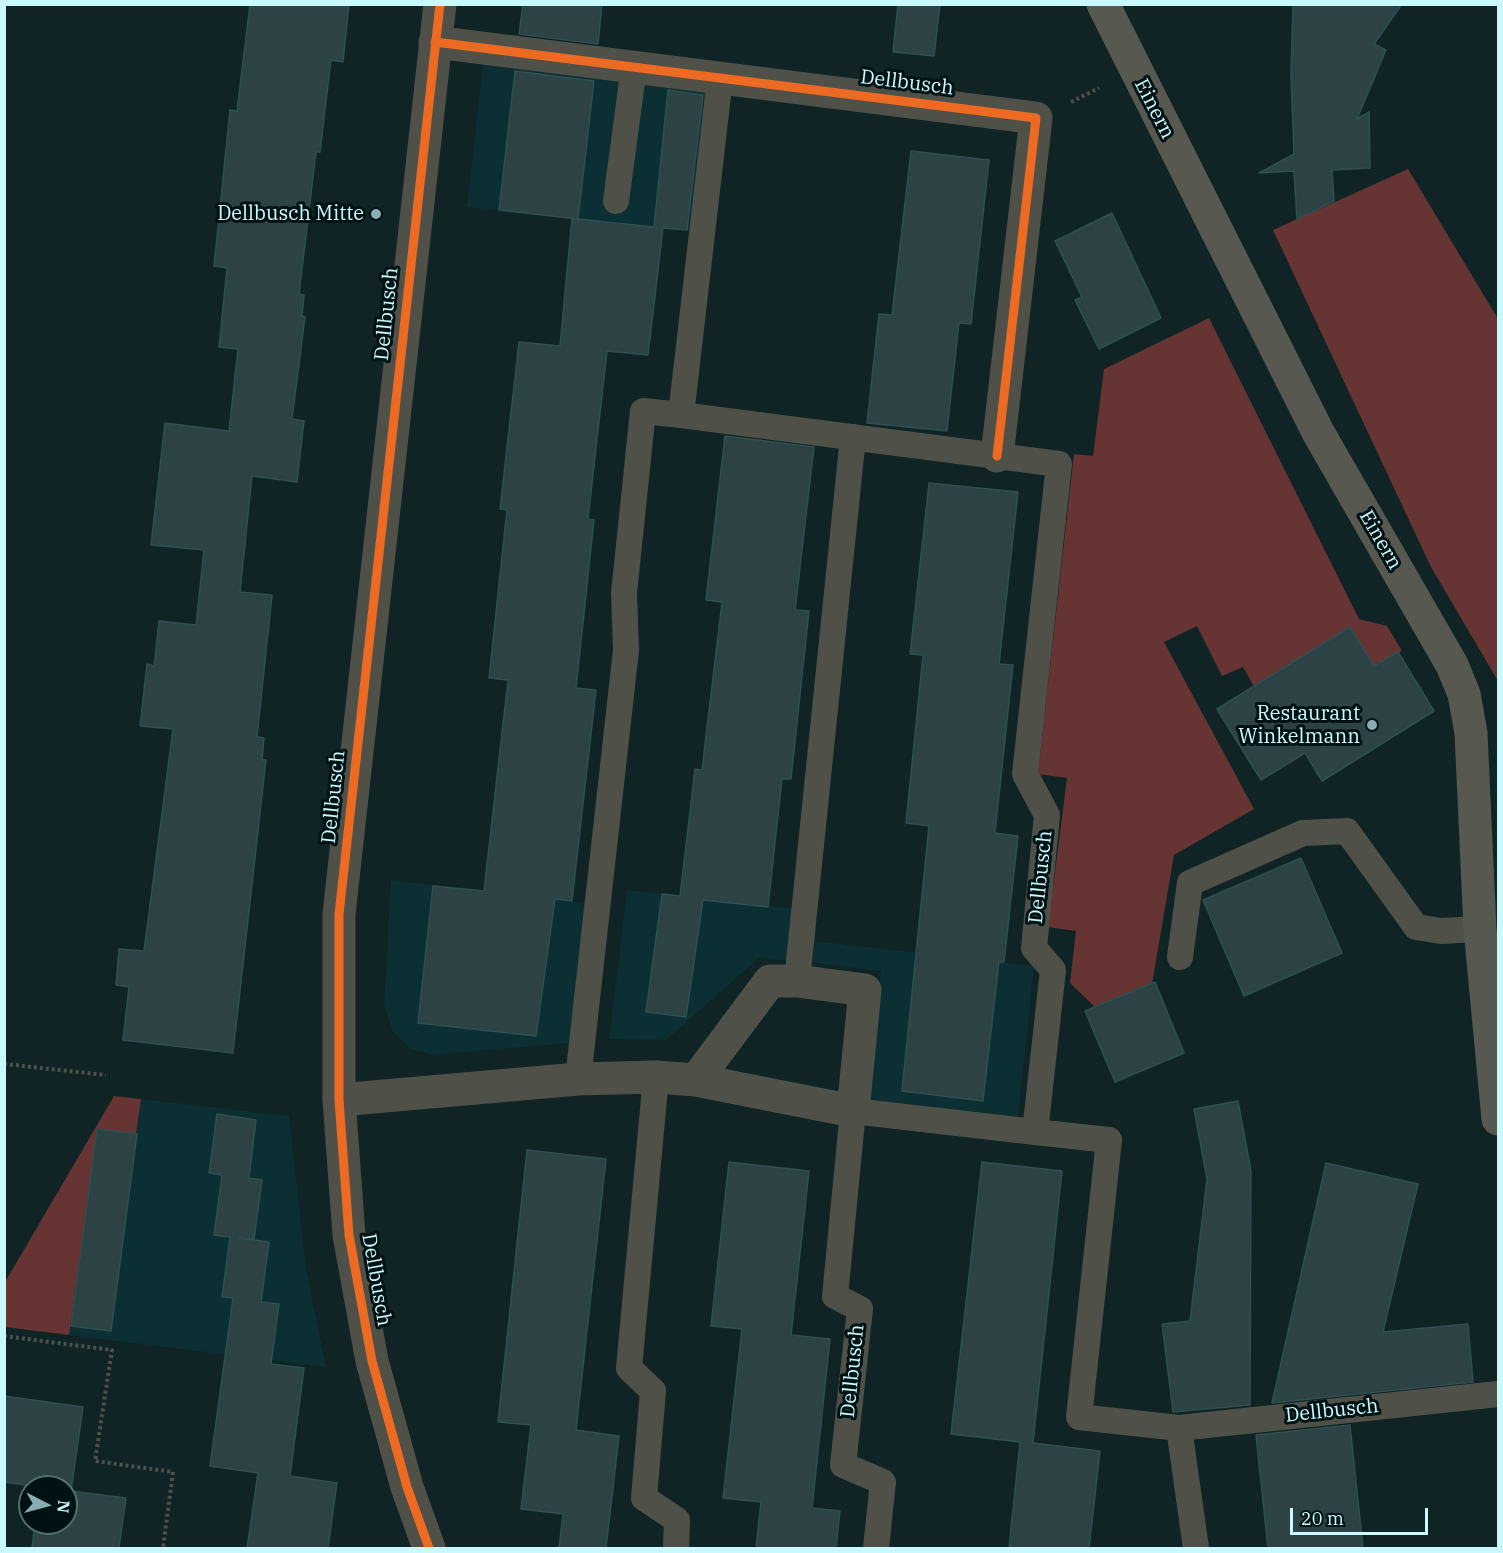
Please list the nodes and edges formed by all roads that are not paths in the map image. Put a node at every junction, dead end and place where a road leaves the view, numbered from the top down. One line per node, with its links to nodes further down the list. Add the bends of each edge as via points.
1 (440, 4): 3 (street, Dellbusch)
2 (1103, 4): 10 (main road, Einern, via 1319,434 1452,664 1464,694 1471,733)
3 (435, 42): 4 (street, Dellbusch); 16 (street, Dellbusch, via 339,914)
4 (633, 67): 5 (street, Dellbusch); 6 (lane)
5 (720, 78): 7 (lane); 9 (street, Dellbusch, via 1036,118)
6 (616, 201)
7 (681, 415): 8 (lane, Dellbusch); 14 (lane, Dellbusch, via 644,411 624,593 626,650)
8 (854, 438): 9 (lane, Dellbusch); 12 (lane)
9 (997, 456): 19 (lane, Dellbusch, via 1059,464 1025,774 1047,815 1034,948 1053,970)
10 (1480, 929): 11 (lane, via 1441,931 1416,927 1347,831 1303,833 1190,883); 18 (main road, Einern)
11 (1180, 957)
12 (797, 981): 15 (street, Dellbusch, via 770,981); 17 (street, Dellbusch, via 865,990)
13 (656, 1077): 14 (street); 15 (street); 23 (lane, via 629,1368 653,1391 644,1498 678,1520)
14 (578, 1079): 16 (street)
15 (696, 1080): 17 (street)
16 (339, 1100): 22 (street, Dellbusch, via 349,1235 372,1361 407,1487)
17 (853, 1111): 19 (lane); 24 (lane, Dellbusch, via 835,1296 860,1309 843,1465 884,1482)
18 (1498, 1119)
19 (1035, 1132): 21 (lane, Dellbusch, via 1109,1140 1079,1417)
20 (1498, 1394): 21 (lane, Dellbusch)
21 (1179, 1428): 25 (lane)
22 (429, 1548)
23 (676, 1548)
24 (876, 1548)
25 (1197, 1548)

